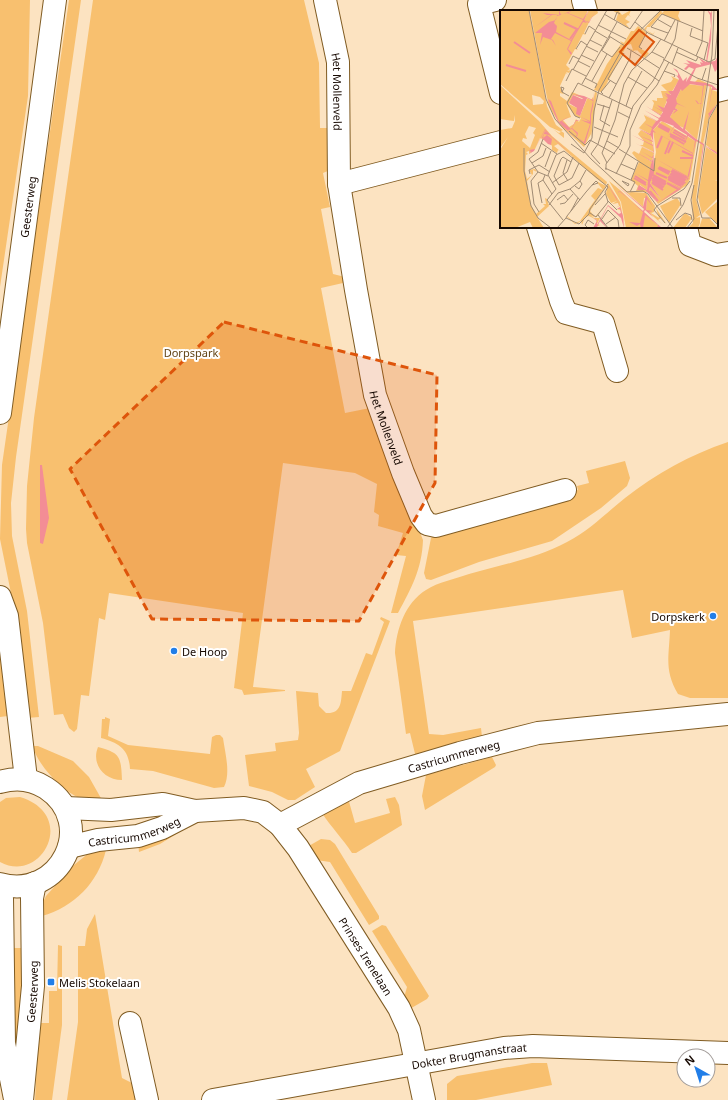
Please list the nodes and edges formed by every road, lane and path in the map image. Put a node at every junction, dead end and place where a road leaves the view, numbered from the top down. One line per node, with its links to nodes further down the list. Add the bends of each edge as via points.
1 (56, 0): 15 (street, Geesterweg)
2 (325, 0): 10 (street, Het Mollenveld, via 338,62)
3 (495, 0): 7 (street, via 479,4)
4 (583, 0): 5 (street)
5 (586, 10)
6 (728, 88): 8 (street)
7 (500, 89)
8 (718, 91)
9 (500, 142): 10 (street)
10 (339, 184): 16 (street, Het Mollenveld, via 375,395 394,451 421,516 427,524 436,526)
11 (538, 228): 14 (street, via 566,313 603,323)
12 (686, 228): 13 (street, via 690,245 716,255)
13 (728, 253)
14 (617, 371)
15 (0, 413)
16 (565, 490)
17 (0, 597): 19 (street, via 7,616)
18 (728, 714): 23 (street, Castricummerweg, via 538,733 359,782)
19 (26, 779): 20 (street); 21 (street, via 52,792)
20 (0, 782)
21 (66, 808): 22 (street, Castricummerweg, via 111,810 163,804); 24 (street, via 71,832)
22 (195, 811): 23 (street, Castricummerweg, via 244,808 263,812); 24 (street, Castricummerweg, via 162,828 138,836)
23 (280, 825): 30 (street, Prinses Irenelaan, via 298,848 399,1008 409,1030)
24 (69, 846): 25 (street, via 63,861 53,873)
25 (35, 883): 26 (street, via 10,887); 32 (street, Geesterweg, via 32,898 33,986)
26 (0, 884)
27 (0, 894): 31 (street, via 4,1043)
28 (130, 1023): 33 (street)
29 (728, 1053): 30 (street, Dokter Brugmanstraat, via 532,1046 504,1048)
30 (416, 1064): 34 (street, Dokter Brugmanstraat); 35 (street, Prinses Irenelaan)
31 (15, 1100)
32 (22, 1100)
33 (147, 1100)
34 (213, 1100)
35 (424, 1100)

